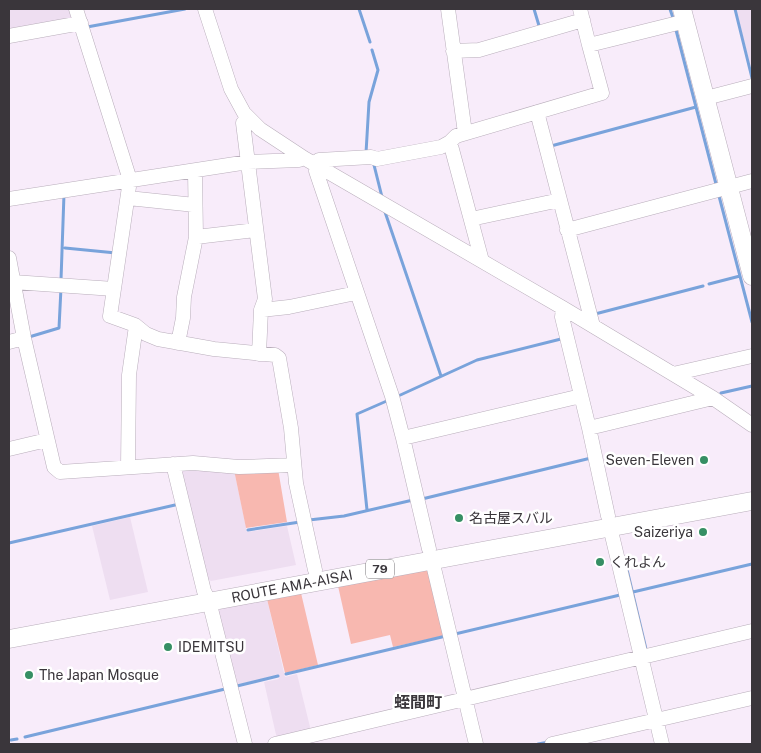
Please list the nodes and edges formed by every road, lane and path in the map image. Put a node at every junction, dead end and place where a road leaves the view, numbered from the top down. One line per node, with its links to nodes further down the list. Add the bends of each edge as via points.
1 (76, 9): 6 (street)
2 (206, 9): 13 (street, via 231,89)
3 (448, 9): 9 (street)
4 (581, 14): 8 (street); 9 (street, via 479,50)
5 (684, 15): 8 (street); 11 (main road)
6 (81, 23): 7 (street); 19 (street)
7 (9, 36)
8 (589, 45): 12 (street, via 602,94)
9 (453, 51): 14 (street)
10 (752, 86): 11 (street)
11 (706, 98): 21 (main road)
12 (537, 112): 14 (street); 24 (street)
13 (249, 118): 16 (street, via 277,142); 17 (street, via 243,123)
14 (465, 132): 15 (street)
15 (450, 142): 16 (street, via 441,147 377,159); 26 (street)
16 (310, 161): 17 (street); 31 (street); 35 (street)
17 (248, 162): 18 (street); 27 (street)
18 (195, 171): 19 (street); 25 (street)
19 (130, 180): 22 (street); 23 (street)
20 (752, 181): 21 (street)
21 (729, 187): 28 (street); 32 (main road)
22 (128, 198): 25 (street); 34 (street)
23 (9, 199)
24 (560, 200): 26 (street); 28 (street)
25 (195, 205): 29 (street)
26 (471, 219): 31 (street)
27 (256, 230): 29 (street); 37 (street, via 265,299)
28 (567, 230): 39 (street)
29 (196, 237): 42 (street)
30 (9, 258): 33 (street)
31 (482, 261): 36 (street)
32 (752, 276)
33 (12, 283): 34 (street); 40 (street)
34 (114, 289): 38 (street, via 110,316)
35 (356, 293): 37 (street); 50 (street)
36 (563, 308): 39 (street); 46 (street, via 562,317)
37 (261, 310): 43 (street)
38 (136, 326): 42 (street, via 146,334); 55 (street, via 129,375)
39 (592, 326): 45 (street)
40 (24, 338): 41 (street); 51 (street)
41 (9, 342)
42 (178, 343): 43 (street)
43 (259, 354): 54 (street, via 280,358)
44 (752, 356): 45 (street)
45 (674, 374): 47 (street)
46 (581, 396): 49 (street); 50 (street)
47 (713, 398): 48 (street); 49 (street)
48 (752, 425)
49 (589, 428): 58 (street)
50 (403, 438): 59 (street)
51 (47, 440): 52 (street); 55 (street, via 54,468 60,472)
52 (9, 449)
53 (173, 464): 54 (street); 55 (street); 61 (street)
54 (294, 465): 60 (street)
55 (128, 467)
56 (752, 490): 58 (main road, ROUTE AMA-AISAI / 79)
57 (752, 501): 58 (main road, ROUTE AMA-AISAI / 79)
58 (609, 521): 59 (main road, ROUTE AMA-AISAI / 79); 65 (street)
59 (430, 554): 60 (main road, ROUTE AMA-AISAI / 79); 61 (main road, ROUTE AMA-AISAI / 79); 67 (street)
60 (314, 570): 61 (main road, ROUTE AMA-AISAI / 79)
61 (206, 596): 62 (main road, ROUTE AMA-AISAI / 79); 64 (main road, ROUTE AMA-AISAI / 79); 69 (street)
62 (9, 627)
63 (752, 631): 65 (street)
64 (9, 639)
65 (641, 657): 67 (street); 68 (street)
66 (752, 698): 68 (street)
67 (465, 699): 70 (street); 71 (street)
68 (656, 720): 72 (street); 73 (street)
69 (245, 744)
70 (276, 744)
71 (476, 744)
72 (552, 744)
73 (662, 744)

